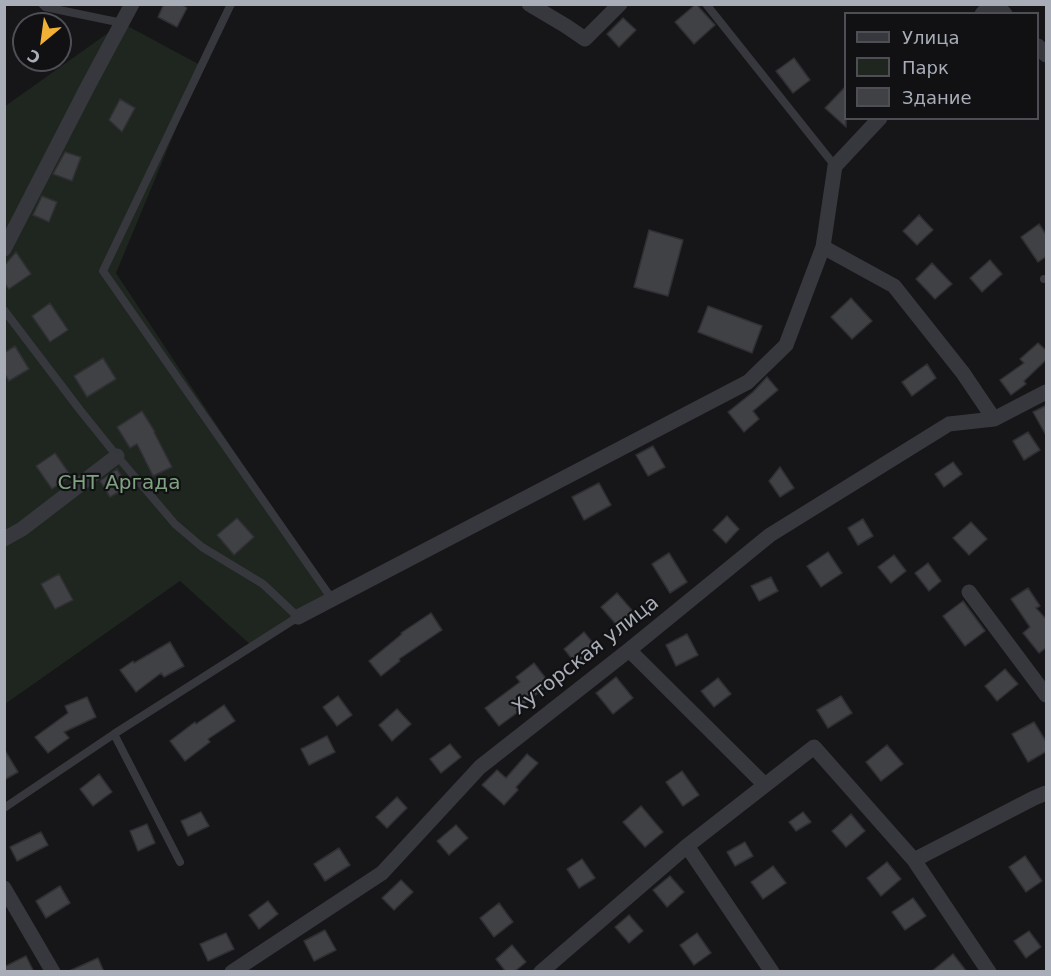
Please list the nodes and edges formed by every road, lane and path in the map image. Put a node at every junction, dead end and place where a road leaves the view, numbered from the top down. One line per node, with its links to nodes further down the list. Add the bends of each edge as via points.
1 (42, 4): 7 (lane)
2 (132, 4): 7 (street)
3 (231, 4): 18 (lane, via 103,271)
4 (529, 4): 5 (street, via 585,39)
5 (620, 4)
6 (706, 4): 9 (lane)
7 (122, 23): 11 (street)
8 (878, 120): 9 (street)
9 (835, 166): 10 (street)
10 (823, 247): 14 (street, via 894,286 963,373); 18 (street, via 786,345 748,382)
11 (4, 249)
12 (4, 310): 15 (lane)
13 (1047, 392): 14 (street)
14 (994, 420): 20 (street, Хуторская улица, via 949,424 770,535)
15 (117, 456): 16 (street); 19 (lane, via 175,524 202,548 263,584)
16 (4, 539)
17 (969, 592): 21 (street)
18 (332, 599): 19 (street)
19 (298, 617): 22 (lane)
20 (629, 650): 23 (street); 31 (street, Хуторская улица, via 480,767 382,873)
21 (1047, 695)
22 (114, 734): 25 (lane); 28 (lane)
23 (765, 785): 26 (street); 27 (street, via 814,747)
24 (1047, 793): 27 (street)
25 (4, 808)
26 (687, 846): 32 (street); 33 (street)
27 (914, 860): 34 (street)
28 (180, 862)
29 (4, 888): 30 (street)
30 (53, 972)
31 (232, 972)
32 (541, 972)
33 (772, 972)
34 (989, 972)

